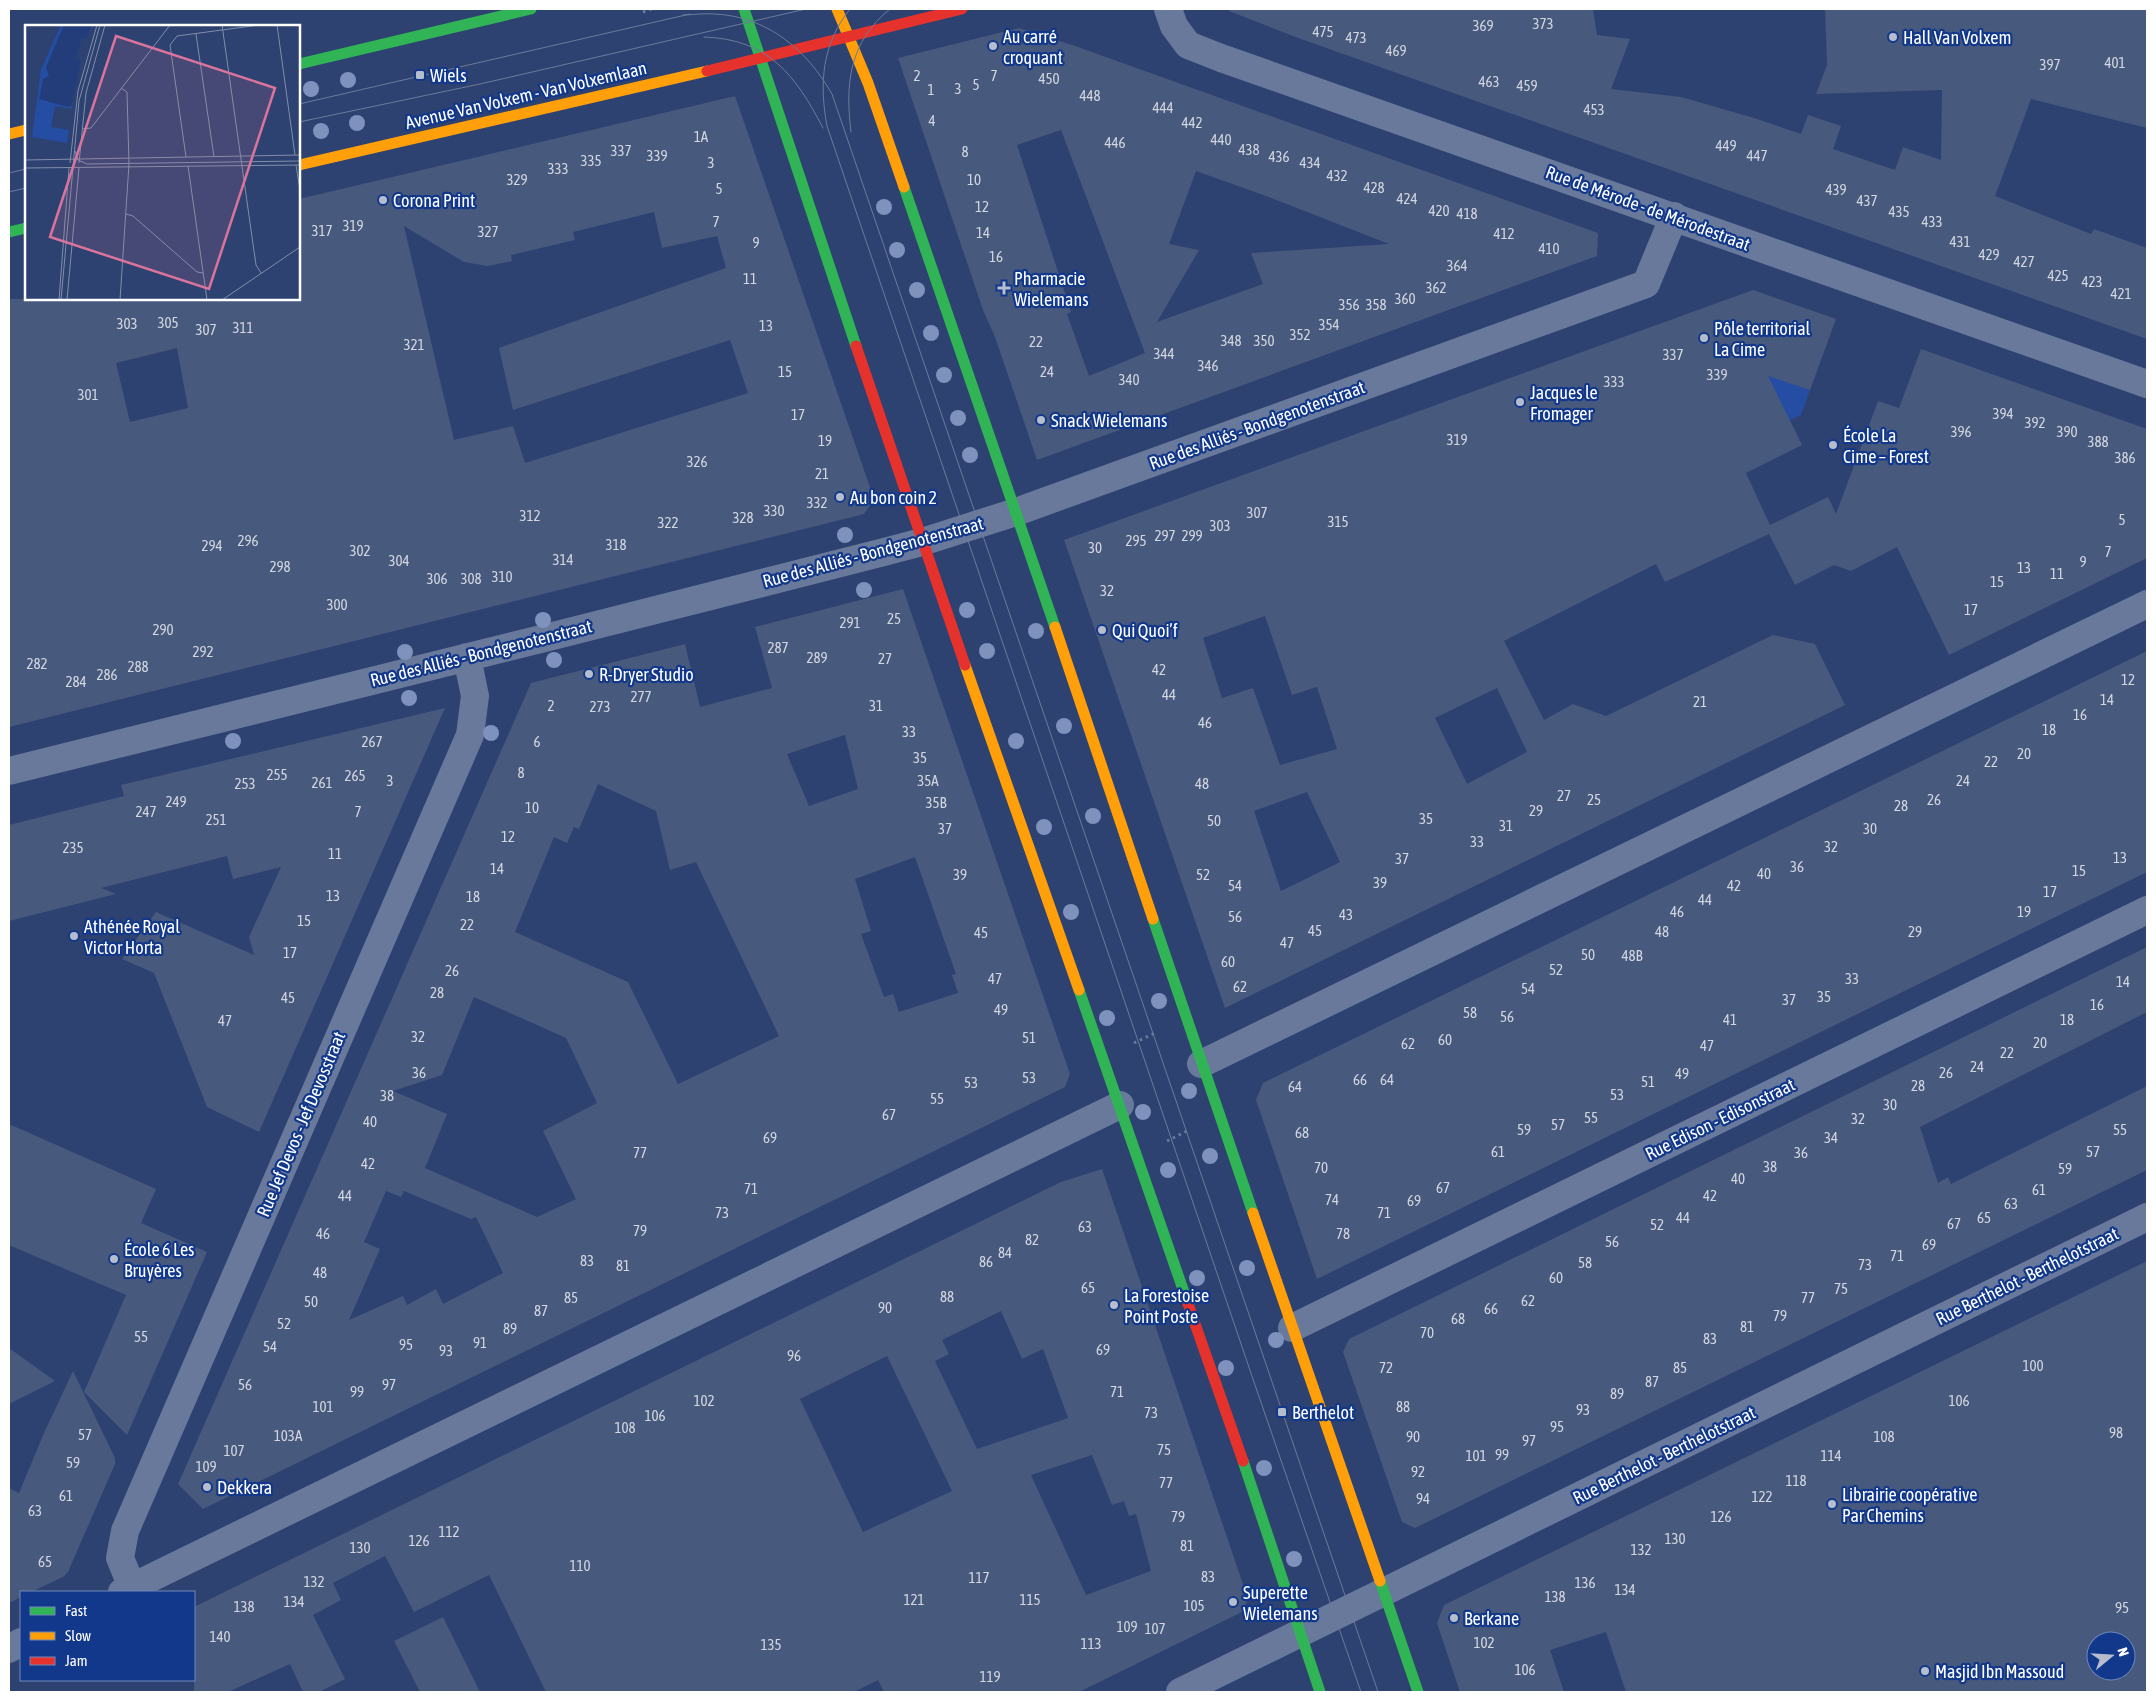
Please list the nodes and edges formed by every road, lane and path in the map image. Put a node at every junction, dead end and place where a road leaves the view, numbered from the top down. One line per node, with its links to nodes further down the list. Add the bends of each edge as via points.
1 (531, 9): 10 (main road)
2 (652, 9): 7 (path)
3 (744, 9): 9 (main road)
4 (836, 9): 8 (main road)
5 (962, 9): 8 (main road, Avenue Van Volxem - Van Volxemlaan)
6 (1168, 9): 14 (street, Rue de Mérode - de Mérodestraat, via 1174,26 1188,45)
7 (643, 12)
8 (846, 36): 9 (main road, Avenue Van Volxem - Van Volxemlaan); 18 (main road, via 868,83)
9 (760, 58): 13 (main road, Avenue Van Volxem - Van Volxemlaan); 19 (main road)
10 (300, 64)
11 (25, 130): 12 (main road)
12 (9, 134)
13 (300, 165)
14 (1674, 216): 17 (street, Rue de Mérode - de Mérodestraat); 18 (street, Rue des Alliés - Bondgenotenstraat, via 1646,284)
15 (25, 228): 16 (main road)
16 (9, 232)
17 (2147, 384)
18 (1016, 512): 19 (street, Rue des Alliés - Bondgenotenstraat); 24 (main road)
19 (922, 542): 21 (street, Rue des Alliés - Bondgenotenstraat); 25 (main road)
20 (2147, 604): 26 (street)
21 (467, 657): 22 (street, Rue des Alliés - Bondgenotenstraat); 32 (street, Rue Jef Devos - Jef Devosstraat, via 475,696 470,735 125,1531 120,1558)
22 (9, 771)
23 (2147, 910): 31 (street, Rue Edison - Edisonstraat)
24 (1186, 1019): 25 (path); 26 (main road)
25 (1104, 1058): 27 (main road)
26 (1201, 1064): 28 (main road)
27 (1120, 1105): 29 (main road); 32 (street)
28 (1219, 1116): 29 (path); 31 (main road)
29 (1137, 1155): 34 (main road)
30 (2147, 1217): 33 (street, Rue Berthelot - Berthelotstraat)
31 (1292, 1328): 33 (main road)
32 (127, 1590)
33 (1384, 1592): 34 (street, Rue Berthelot - Berthelotstraat); 39 (main road)
34 (1300, 1634): 37 (street, Rue Berthelot - Berthelotstraat); 38 (main road)
35 (20, 1643): 36 (street)
36 (9, 1649)
37 (1180, 1692)
38 (1320, 1692)
39 (1418, 1692)

